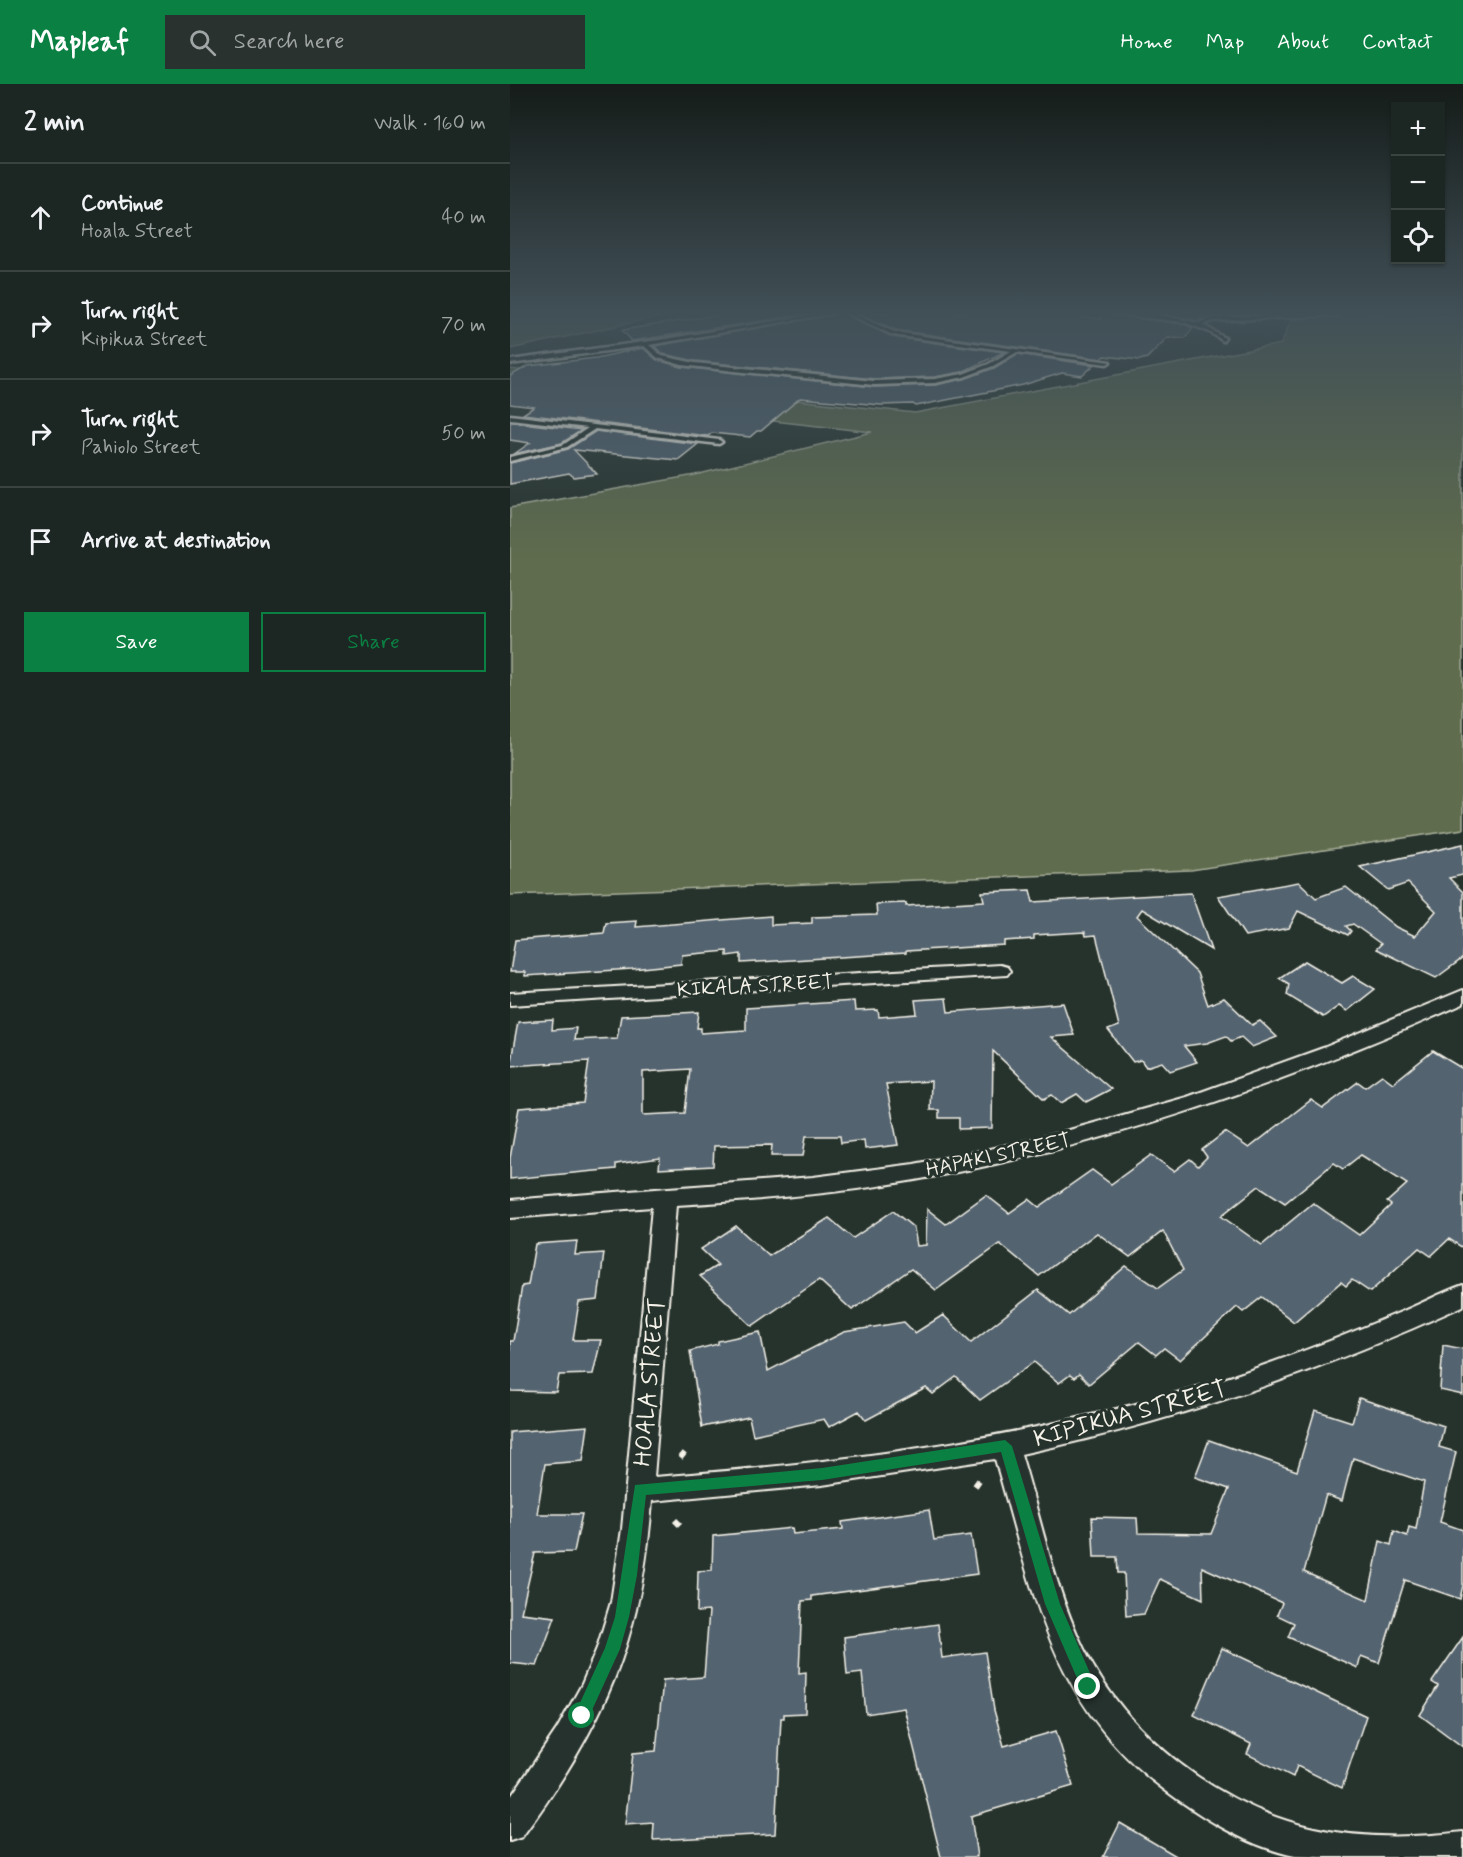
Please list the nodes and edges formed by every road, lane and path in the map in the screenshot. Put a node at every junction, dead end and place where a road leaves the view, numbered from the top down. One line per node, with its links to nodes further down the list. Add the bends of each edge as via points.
1 (510, 417): 2 (lane)
2 (594, 427): 3 (lane); 4 (lane, via 553,450)
3 (719, 442)
4 (510, 459)
5 (1000, 971): 7 (street, KIKALA STREET)
6 (1463, 996): 8 (street, HAPAKI STREET, via 1303,1063 1208,1098 1088,1135 913,1172)
7 (510, 999)
8 (665, 1197): 9 (street, HAPAKI STREET); 16 (street, HOALA STREET)
9 (510, 1209)
10 (1463, 1294): 11 (street, KIPIKUA STREET, via 1359,1340 1270,1373 1084,1428)
11 (1005, 1446): 16 (street, KIPIKUA STREET, via 822,1474); 18 (street, via 1052,1604 1077,1667 1102,1706 1138,1747 1189,1788 1261,1829 1312,1845 1362,1852)
12 (685, 1452): 13 (path)
13 (680, 1458)
14 (980, 1479): 15 (path)
15 (975, 1486)
16 (640, 1490): 17 (street, HOALA STREET, via 630,1575 612,1649 577,1725)
17 (510, 1825)
18 (1463, 1849)

